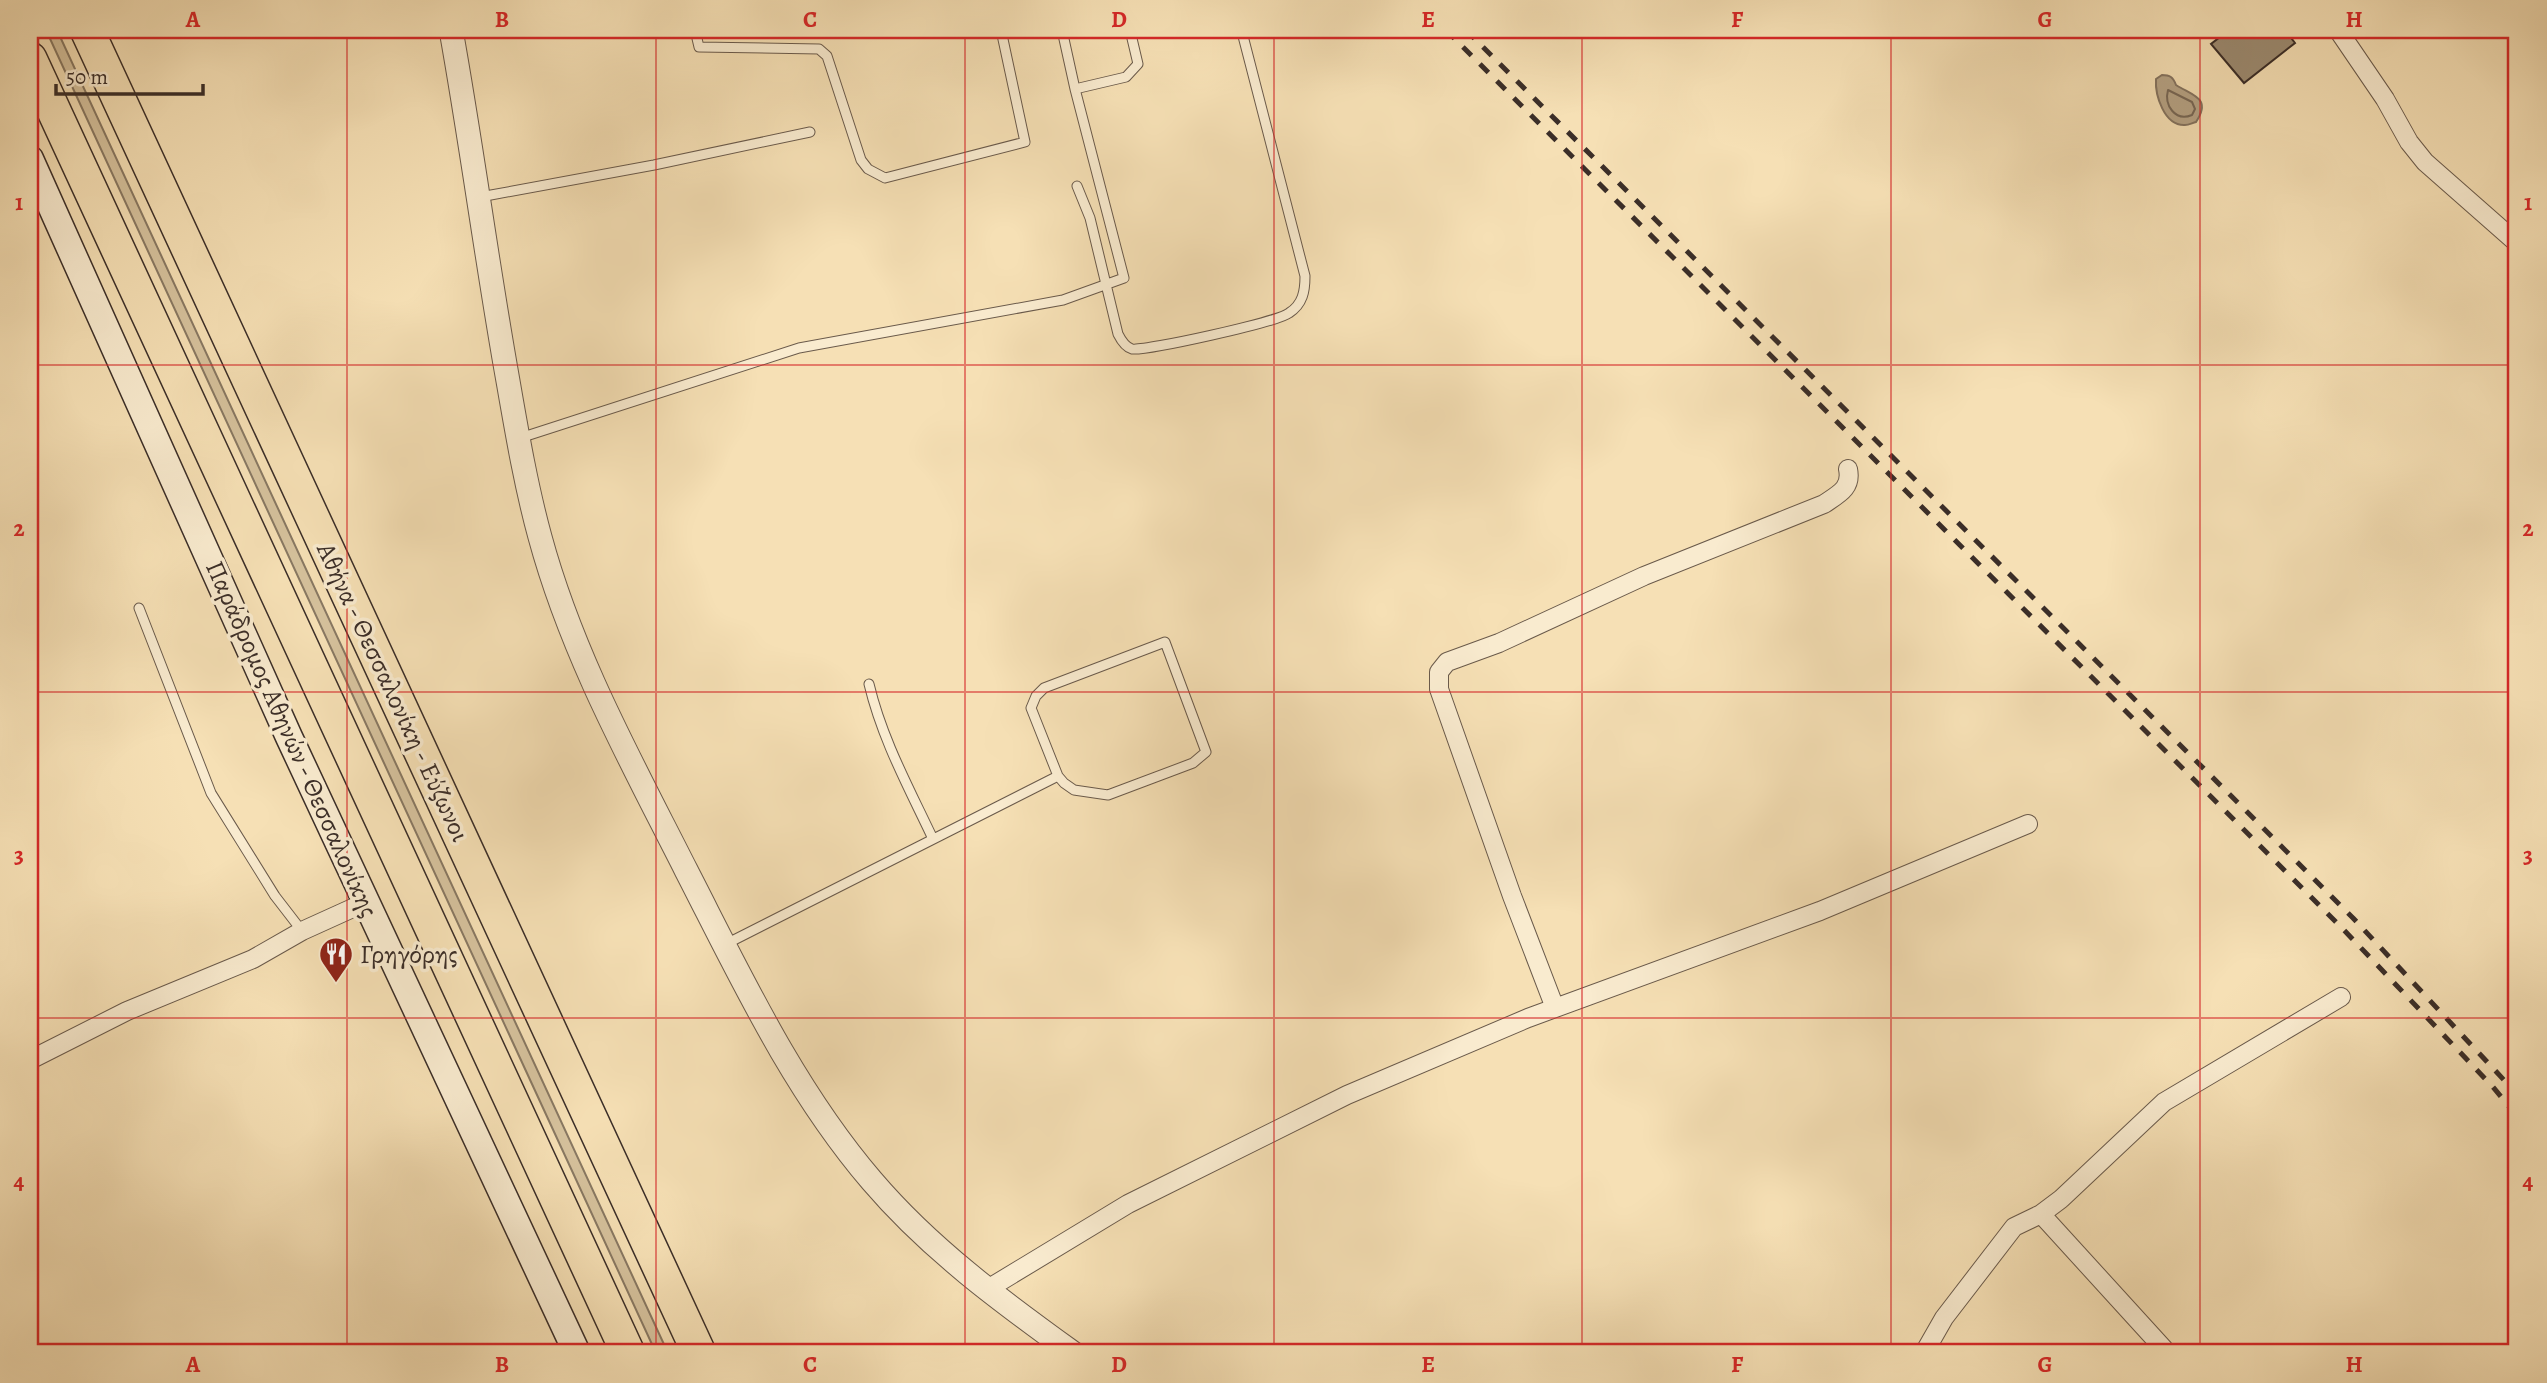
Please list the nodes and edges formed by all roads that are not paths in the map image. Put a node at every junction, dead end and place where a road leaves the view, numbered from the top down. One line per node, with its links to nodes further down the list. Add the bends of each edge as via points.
1 (87, 30): 34 (highway, Αθήνα - Θεσσαλονίκη - Εύζωνοι)
2 (450, 30): 14 (street)
3 (695, 30): 4 (lane, via 699,47 819,50 827,56 861,160 885,178 1025,142)
4 (1001, 30)
5 (1062, 30): 10 (lane)
6 (1130, 30): 10 (lane, via 1138,64 1126,77)
7 (2337, 30): 15 (street, via 2425,162)
8 (1243, 36): 16 (lane, via 1304,276 1300,302 1279,319 1133,349 1125,346 1118,334)
9 (30, 59): 33 (highway)
10 (1075, 89): 16 (lane, via 1124,278)
11 (810, 132): 14 (lane)
12 (30, 159): 24 (main road, Παράδρομος Αθηνών - Θεσσαλονίκης)
13 (1077, 186): 16 (lane, via 1090,218)
14 (479, 197): 17 (street)
15 (2517, 243)
16 (1104, 285): 17 (lane, via 1063,300 799,348)
17 (518, 438): 26 (street, via 539,536 594,689)
18 (1848, 469): 28 (street, via 1849,483 1824,504 1644,576 1447,662 1439,672 1439,688)
19 (139, 608): 25 (lane, via 211,793)
20 (869, 684): 23 (lane, via 894,757)
21 (1058, 776): 21 (lane, via 1074,790 1108,795 1193,763 1206,751 1165,642 1044,688 1035,696 1031,708); 23 (lane)
22 (2028, 824): 28 (street, via 1820,911)
23 (933, 839): 26 (lane)
24 (366, 902): 25 (street); 32 (main road, Παράδρομος Αθηνών - Θεσσαλονίκης)
25 (302, 931): 29 (street, via 253,959 127,1011)
26 (724, 944): 31 (street, via 789,1065 844,1147 907,1219)
27 (2342, 997): 30 (street, via 2164,1102)
28 (1555, 1008): 31 (street, via 1335,1101 1128,1204)
29 (30, 1060)
30 (2041, 1214): 36 (street, via 2014,1227 1944,1318); 37 (street)
31 (986, 1290): 35 (street)
32 (577, 1353)
33 (628, 1353)
34 (699, 1353)
35 (1073, 1353)
36 (1924, 1353)
37 (2164, 1353)

